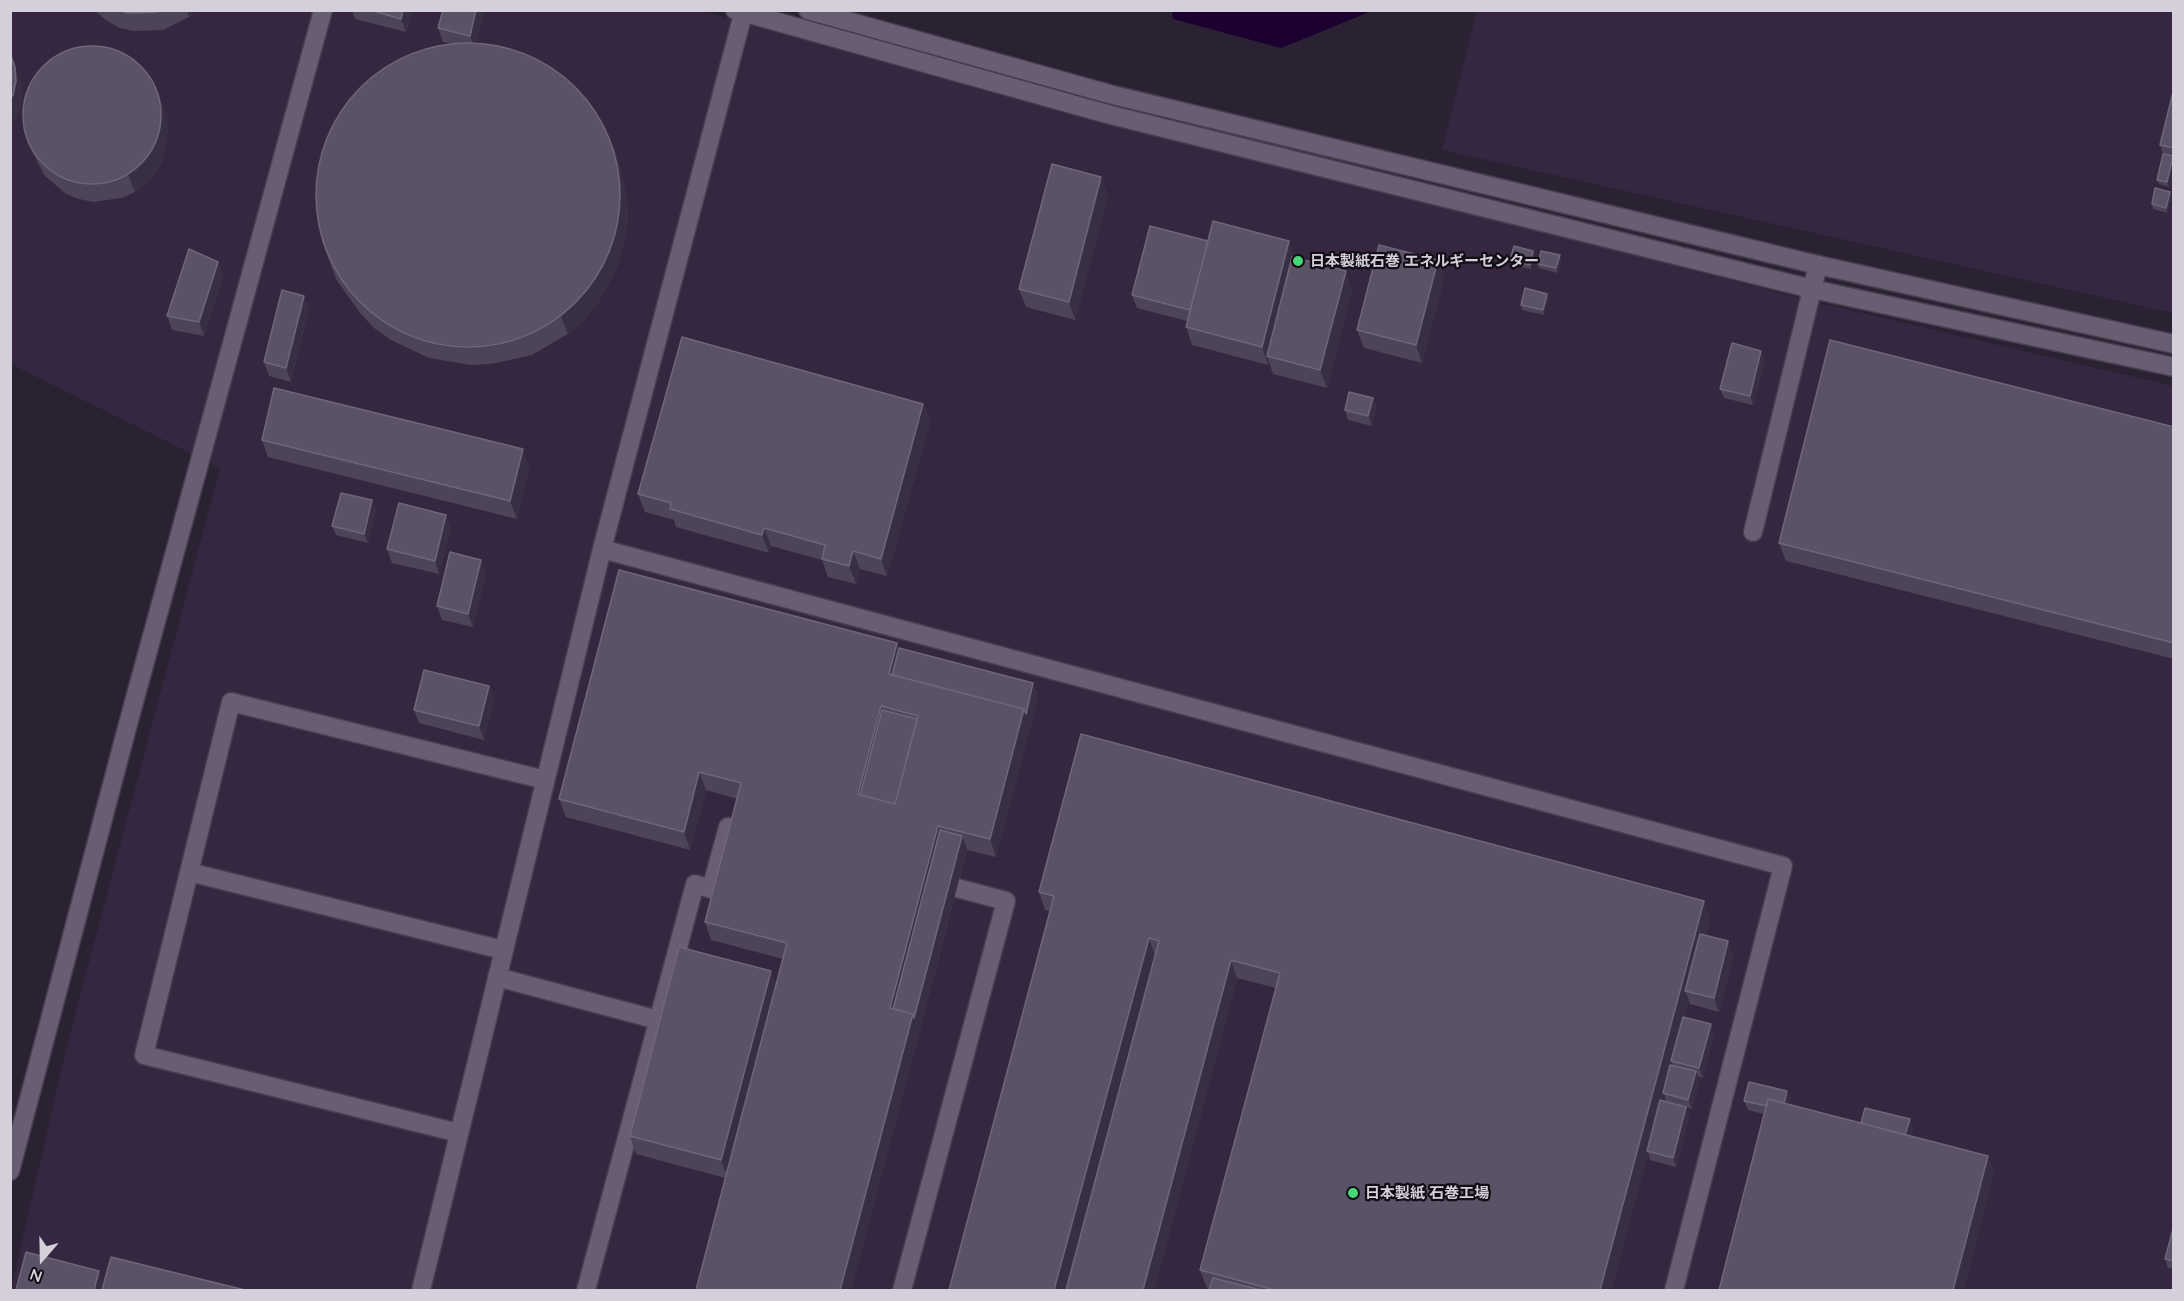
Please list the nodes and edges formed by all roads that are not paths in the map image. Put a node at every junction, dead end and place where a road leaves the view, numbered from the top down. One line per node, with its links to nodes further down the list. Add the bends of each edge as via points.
1 (323, 10): 18 (street)
2 (808, 10): 4 (street, via 1113,95)
3 (741, 11): 5 (street, via 1107,114); 9 (street)
4 (1818, 265): 5 (street); 6 (street)
5 (1812, 289): 7 (street); 8 (street)
6 (2174, 344)
7 (2174, 367)
8 (1753, 532)
9 (602, 549): 10 (street); 22 (street, via 1783,866)
10 (545, 780): 12 (street, via 231,702); 14 (street)
11 (740, 830): 16 (street, via 728,826 711,889 695,884)
12 (189, 872): 14 (street); 17 (street, via 144,1055)
13 (957, 888): 21 (street, via 1006,901)
14 (503, 950): 15 (street)
15 (497, 976): 16 (street); 17 (street)
16 (658, 1020): 20 (street)
17 (459, 1133): 19 (street)
18 (10, 1171)
19 (421, 1290)
20 (586, 1290)
21 (902, 1290)
22 (1674, 1290)

